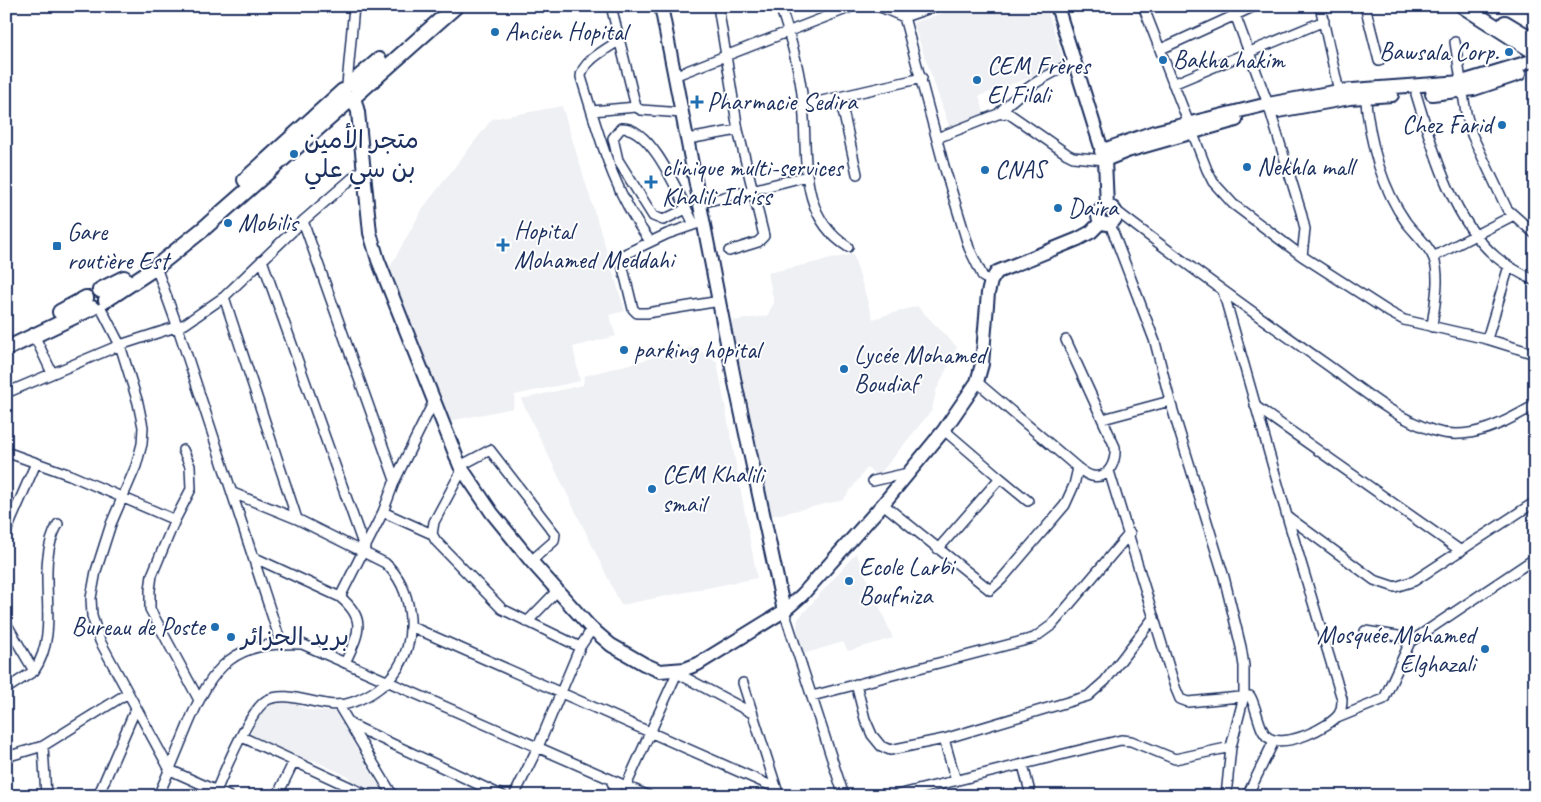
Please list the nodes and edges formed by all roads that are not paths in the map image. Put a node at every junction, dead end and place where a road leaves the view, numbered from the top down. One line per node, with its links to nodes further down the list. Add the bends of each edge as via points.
1 (354, 6): 37 (street)
2 (443, 6): 37 (main road)
3 (456, 6): 37 (main road)
4 (610, 6): 22 (street)
5 (661, 6): 33 (main road)
6 (718, 6): 28 (street)
7 (780, 6): 21 (street)
8 (854, 6): 21 (street)
9 (878, 6): 19 (street)
10 (936, 6): 19 (street)
11 (1058, 6): 31 (main road)
12 (1256, 6): 18 (street)
13 (1320, 6): 20 (street)
14 (1365, 6): 30 (street)
15 (1463, 6): 27 (main road)
16 (1479, 6): 23 (main road)
17 (1148, 8): 25 (street)
18 (1233, 10): 25 (street); 26 (street)
19 (902, 13): 34 (street)
20 (1324, 21): 26 (street); 40 (street)
21 (788, 32): 28 (street); 42 (street)
22 (620, 40): 43 (street); 45 (street, via 581,73)
23 (1535, 41)
24 (1455, 42): 36 (street)
25 (1161, 49): 35 (street)
26 (1250, 52): 35 (street); 44 (street)
27 (1535, 52)
28 (725, 56): 33 (street); 49 (street)
29 (1535, 60): 36 (main road)
30 (1379, 61)
31 (1076, 62): 47 (street, via 1034,82); 52 (main road)
32 (1535, 68): 36 (main road, via 1474,89)
33 (674, 76): 46 (main road)
34 (922, 78): 41 (street); 50 (street)
35 (1174, 84): 48 (street)
36 (1462, 86): 38 (main road); 39 (main road); 60 (street, via 1472,135 1497,192)
37 (351, 92): 53 (main road, via 358,112); 73 (main road, via 202,230); 78 (main road, via 166,250)
38 (1365, 93): 39 (main road); 40 (main road); 70 (street, via 1370,137 1380,171 1406,222)
39 (1416, 94): 65 (street, via 1438,161)
40 (1340, 95): 44 (main road)
41 (840, 97): 42 (street); 54 (street)
42 (804, 104): 55 (street)
43 (636, 107): 45 (street); 46 (street)
44 (1269, 108): 48 (main road); 69 (street, via 1305,229)
45 (592, 111): 66 (street, via 620,193)
46 (683, 113): 51 (main road)
47 (998, 114): 50 (street); 52 (street, via 1011,114 1066,154 1086,158)
48 (1192, 127): 52 (main road, via 1154,132); 69 (street, via 1207,170 1224,196)
49 (738, 130): 51 (street); 56 (street)
50 (937, 138): 74 (street, via 969,248 980,272)
51 (688, 139): 57 (main road)
52 (1103, 156): 58 (main road)
53 (364, 168): 61 (street); 92 (main road, via 370,233 378,260)
54 (857, 174)
55 (807, 176): 56 (street); 67 (street, via 815,213 834,237)
56 (752, 190): 57 (street); 68 (street, via 764,236 758,242)
57 (700, 203): 62 (main road)
58 (1111, 208): 63 (main road, via 1101,208 1098,214); 76 (street)
59 (686, 209): 59 (street, via 652,148 632,130 620,128 613,138 618,160 653,216 663,220); 62 (street)
60 (1512, 216): 64 (street); 65 (street)
61 (303, 222): 71 (street); 106 (street)
62 (699, 223): 66 (street); 79 (main road)
63 (1106, 223): 74 (main road, via 1078,239 1002,269); 93 (street, via 1155,342)
64 (1535, 234)
65 (1475, 235): 70 (street); 72 (street)
66 (650, 241): 79 (street, via 625,254 622,260 635,312 647,313)
67 (848, 246)
68 (730, 251)
69 (1302, 256): 80 (street, via 1389,312 1404,320)
70 (1433, 257): 80 (street, via 1436,281)
71 (262, 260): 77 (street); 122 (street)
72 (1509, 266): 75 (street); 83 (street)
73 (156, 267): 78 (main road); 81 (street)
74 (991, 281): 90 (main road)
75 (1535, 281)
76 (1223, 291): 94 (street, via 1402,417 1436,432 1460,434 1483,430); 95 (street)
77 (224, 297): 81 (street); 116 (street)
78 (97, 301): 82 (main road); 84 (main road); 86 (street)
79 (720, 301): 130 (main road)
80 (1432, 327): 83 (street)
81 (178, 328): 86 (street); 108 (street)
82 (34, 335): 87 (main road); 89 (street)
83 (1487, 339): 88 (street)
84 (6, 340)
85 (1066, 340): 96 (street)
86 (120, 345): 89 (street); 109 (street, via 143,427 136,466)
87 (6, 349)
88 (1535, 354)
89 (52, 373): 91 (street)
90 (977, 382): 97 (main road); 102 (street)
91 (6, 393)
92 (435, 399): 101 (main road); 106 (street)
93 (1170, 401): 96 (street); 150 (street, via 1224,577 1244,666)
94 (1535, 405)
95 (1255, 406): 114 (street); 124 (street)
96 (1104, 419): 103 (street, via 1115,447 1116,458)
97 (944, 430): 104 (main road); 105 (street)
98 (183, 450): 117 (street, via 192,480)
99 (6, 452): 100 (street)
100 (36, 463): 109 (street); 115 (street)
101 (461, 468): 121 (street, via 434,522); 126 (main road); 126 (street, via 490,450 555,534 554,541)
102 (1078, 468): 103 (street, via 1092,477); 123 (street, via 1065,505 994,588 986,589)
103 (1109, 471): 120 (street)
104 (908, 473): 107 (street); 112 (main road)
105 (1000, 478): 110 (street); 123 (street)
106 (395, 480): 113 (street)
107 (873, 480)
108 (233, 494): 116 (street); 125 (street)
109 (122, 497): 117 (street); 148 (street, via 96,571 92,616 100,642)
110 (1028, 501)
111 (1535, 502): 124 (street)
112 (883, 504): 123 (street); 130 (main road)
113 (383, 512): 121 (street); 122 (street)
114 (1287, 516): 124 (street, via 1374,580 1388,586 1403,586 1414,581); 155 (street, via 1342,699 1340,712)
115 (10, 517): 119 (street)
116 (297, 519): 122 (street)
117 (175, 520): 151 (street, via 152,576 150,609)
118 (58, 524): 141 (street, via 49,550 48,642)
119 (6, 532)
120 (1130, 533): 131 (street); 145 (street, via 1052,625 1034,638)
121 (432, 534): 132 (street, via 492,600)
122 (363, 549): 129 (street); 134 (street, via 394,572 407,600)
123 (938, 549)
124 (1461, 551)
125 (253, 557): 129 (street); 138 (street)
126 (531, 561): 128 (main road)
127 (1534, 563): 137 (street)
128 (558, 590): 132 (street); 135 (main road)
129 (340, 597): 140 (street, via 351,606 359,627)
130 (784, 611): 142 (main road, via 698,664); 149 (street)
131 (1154, 617): 150 (street, via 1180,699 1200,701); 159 (street, via 1105,681 1088,696)
132 (527, 622): 139 (street)
133 (6, 623): 141 (street)
134 (410, 626): 143 (street, via 406,651 398,668); 147 (street)
135 (592, 629): 139 (street); 142 (main road, via 611,645 644,664)
136 (1365, 631): 137 (street, via 1398,636)
137 (1410, 642): 155 (street, via 1386,697)
138 (281, 643): 140 (street, via 302,644); 151 (street, via 237,654 210,678)
139 (580, 647): 147 (street)
140 (345, 663): 143 (street)
141 (34, 671): 146 (street)
142 (675, 672): 154 (street); 157 (street)
143 (386, 681): 152 (street, via 364,698); 162 (street)
144 (742, 684): 154 (street)
145 (856, 684): 149 (street); 159 (street, via 865,720 881,746 890,750)
146 (6, 689)
147 (560, 693): 157 (street); 162 (street)
148 (128, 694): 153 (street); 161 (street)
149 (812, 696): 184 (street)
150 (1244, 696): 160 (street, via 1250,696 1255,704 1263,733); 163 (street)
151 (198, 700): 167 (street)
152 (338, 706): 156 (street); 158 (street, via 276,697 258,707)
153 (136, 708): 167 (street); 174 (street)
154 (752, 713): 171 (street)
155 (1334, 719): 160 (street, via 1297,739 1280,743)
156 (350, 724): 179 (street); 180 (street)
157 (650, 731): 170 (street); 171 (street)
158 (242, 737): 165 (street); 172 (street)
159 (944, 739): 169 (street)
160 (1274, 740): 188 (street)
161 (42, 746): 164 (street); 173 (street)
162 (538, 747): 168 (street); 181 (street)
163 (1231, 747): 166 (street, via 1175,759 1122,740); 187 (street)
164 (6, 757)
165 (294, 761): 177 (street); 178 (street)
166 (1023, 765): 169 (street); 186 (street)
167 (170, 770): 172 (street); 175 (street)
168 (611, 780): 170 (street); 182 (street)
169 (956, 781): 185 (street)
170 (626, 786): 183 (street)
171 (778, 792)
172 (216, 793): 176 (street)
173 (46, 796)
174 (98, 796)
175 (158, 796)
176 (228, 796)
177 (277, 796)
178 (369, 796)
179 (393, 796)
180 (503, 796)
181 (514, 796)
182 (618, 796)
183 (649, 796)
184 (844, 796)
185 (893, 796)
186 (1032, 796)
187 (1226, 796)
188 (1247, 796)

